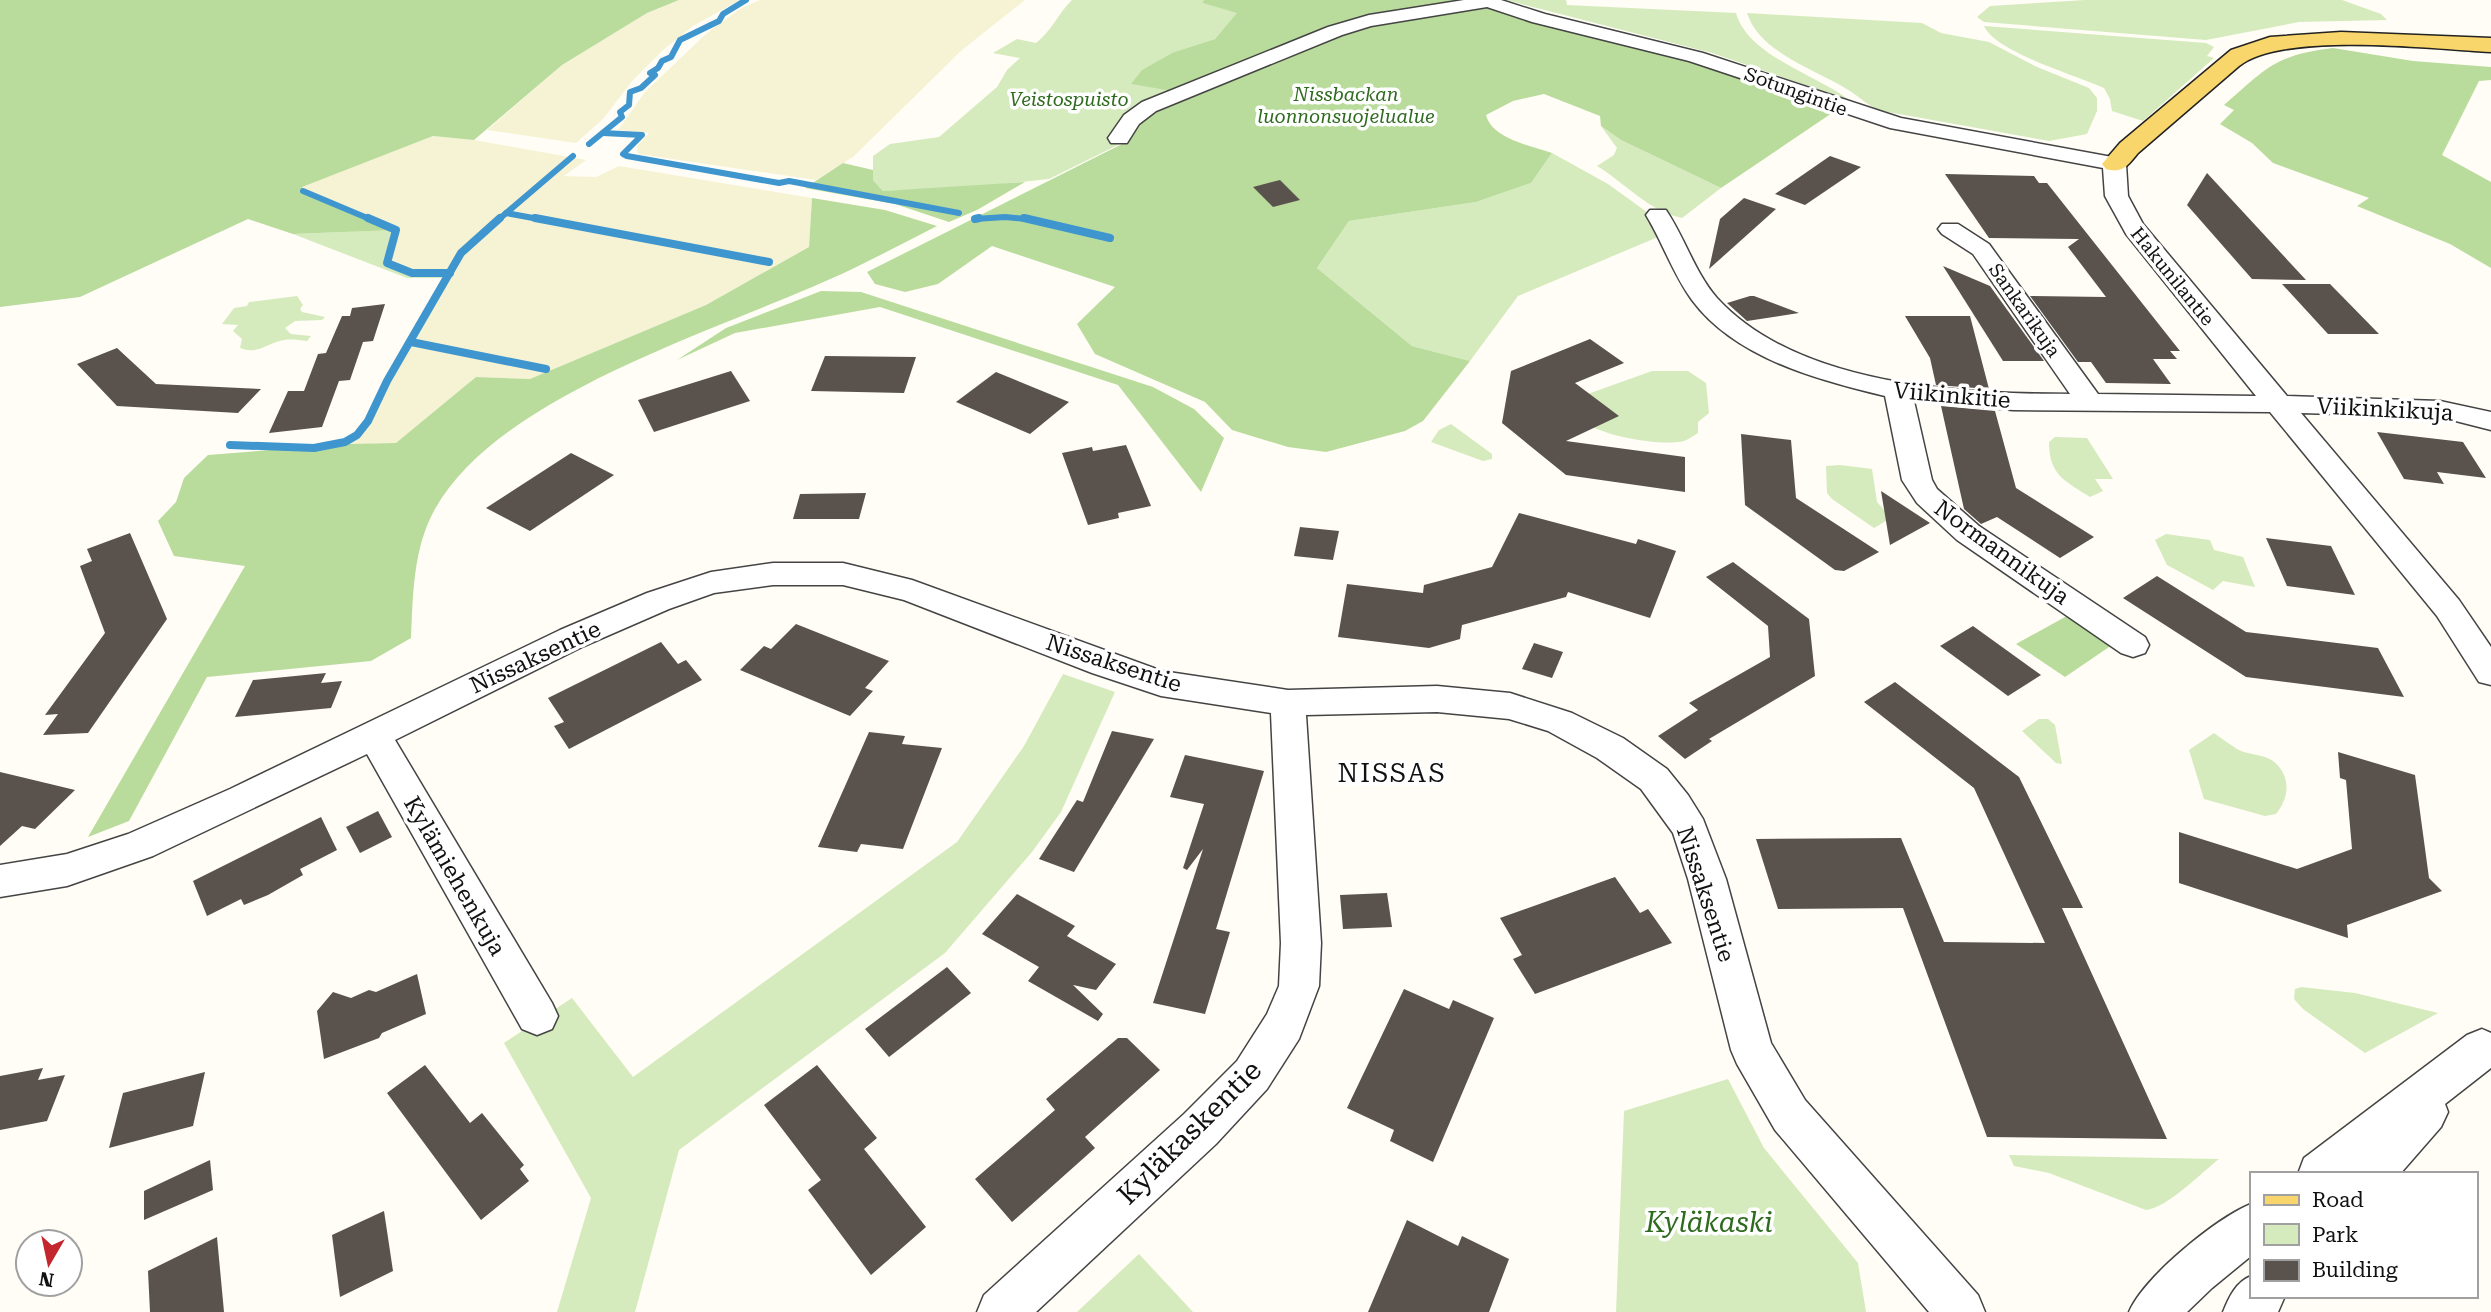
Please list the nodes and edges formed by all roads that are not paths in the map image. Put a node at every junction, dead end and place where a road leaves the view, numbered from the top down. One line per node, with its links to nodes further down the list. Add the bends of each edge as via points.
1 (1484, 1): 3 (street, via 1335,31 1192,92 1168,97 1139,112 1125,124); 4 (street, Sotungintie, via 1696,57 1885,121)
2 (2491, 45): 4 (main road, via 2341,39 2262,47 2231,61)
3 (1119, 138)
4 (2115, 164): 9 (street, Hakunilantie, via 2115,194 2134,230)
5 (1658, 215): 7 (street, Viikinkitie, via 1694,285 1710,306 1732,323 1785,356 1858,384)
6 (1950, 229): 8 (street, Sankarikuja, via 1981,248)
7 (1898, 392): 8 (street, Viikinkitie, via 1943,398); 11 (street, Normannikuja, via 1917,480 1927,496 1968,533)
8 (2090, 402): 9 (street, Viikinkitie)
9 (2278, 404): 10 (street, Viikinkikuja, via 2440,409); 12 (street, Hakunilantie, via 2448,608)
10 (2491, 421)
11 (2133, 645)
12 (2491, 673)
13 (1288, 703): 14 (street, Nissaksentie, via 1161,683 912,591 843,574 773,574 711,583 658,601 572,638); 22 (street, Kyläkaskentie, via 1301,943 1299,986 1284,1025 1252,1075 1200,1129); 23 (street, Nissaksentie, via 1437,699 1510,706 1560,722 1611,748 1654,779 1689,830 1707,879 1752,1050 1790,1115)
14 (374, 736): 15 (street, Nissaksentie, via 140,845 67,870); 16 (street, Kylämiehenkuja)
15 (0, 881)
16 (537, 1016)
17 (2486, 1042): 18 (street); 19 (street)
18 (2323, 1172)
19 (2372, 1172)
20 (2250, 1228): 24 (street, via 2195,1270)
21 (2259, 1298): 25 (street)
22 (1001, 1312)
23 (1961, 1312)
24 (2153, 1312)
25 (2247, 1312)

